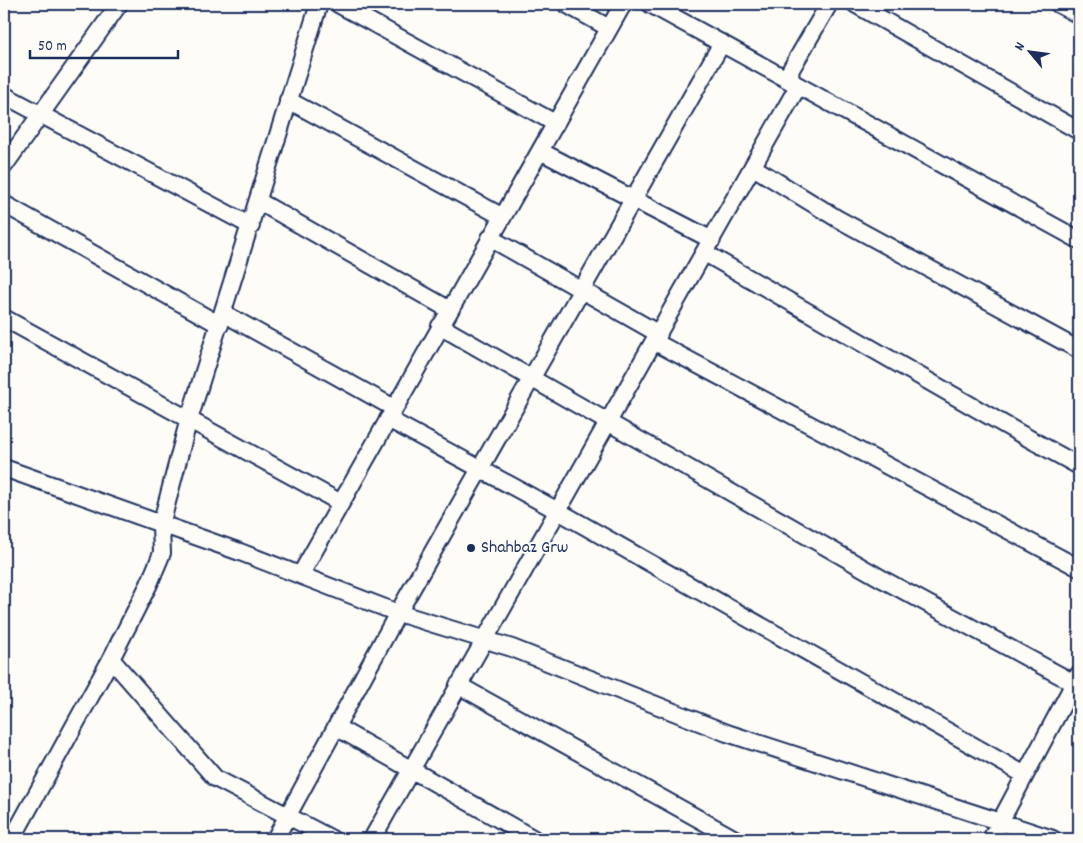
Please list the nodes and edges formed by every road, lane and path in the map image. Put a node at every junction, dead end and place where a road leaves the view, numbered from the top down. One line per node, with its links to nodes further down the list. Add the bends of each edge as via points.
1 (119, 4): 16 (street)
2 (319, 4): 15 (street)
3 (338, 4): 17 (street)
4 (566, 4): 11 (street)
5 (623, 4): 11 (street)
6 (650, 4): 12 (street)
7 (829, 4): 13 (street, via 790,70)
8 (855, 4): 18 (street)
9 (1058, 4): 10 (street)
10 (1079, 15)
11 (610, 28): 17 (street)
12 (722, 43): 13 (street); 22 (street)
13 (791, 80): 21 (street, via 797,88); 28 (street)
14 (4, 95): 16 (street)
15 (288, 100): 23 (street); 25 (street)
16 (40, 115): 20 (street); 26 (street)
17 (555, 123): 19 (street)
18 (1079, 131)
19 (540, 151): 22 (street); 25 (street)
20 (4, 166)
21 (753, 167): 29 (street); 36 (street, via 854,228)
22 (632, 200): 29 (street); 30 (street)
23 (258, 201): 26 (street); 31 (street)
24 (4, 204): 33 (street)
25 (503, 217): 27 (street)
26 (251, 226): 33 (street)
27 (490, 238): 30 (street); 31 (street)
28 (1079, 240)
29 (708, 247): 35 (street); 41 (street)
30 (580, 289): 35 (street); 37 (street)
31 (450, 310): 34 (street)
32 (4, 318): 39 (street)
33 (221, 319): 38 (street); 39 (street)
34 (440, 326): 37 (street); 38 (street)
35 (657, 338): 40 (street); 47 (street)
36 (1079, 350)
37 (530, 379): 40 (street); 43 (street)
38 (391, 414): 43 (street); 44 (street)
39 (188, 420): 44 (street); 46 (street)
40 (609, 425): 45 (street); 52 (street, via 884,580)
41 (1079, 466)
42 (4, 468): 46 (street)
43 (480, 469): 45 (street); 49 (street)
44 (341, 503): 48 (street)
45 (558, 511): 50 (street); 56 (street)
46 (161, 525): 48 (street); 51 (street, via 162,553)
47 (1079, 568)
48 (301, 574): 49 (street)
49 (398, 613): 50 (street); 54 (street)
50 (486, 640): 53 (street); 58 (street, via 727,733)
51 (111, 659): 57 (street, via 215,778); 59 (street)
52 (1077, 679): 56 (street)
53 (458, 685): 55 (street); 64 (street)
54 (336, 727): 55 (street); 57 (street)
55 (411, 768): 62 (street); 63 (street)
56 (1025, 775): 58 (street)
57 (287, 817): 60 (street); 61 (street)
58 (1000, 822): 65 (street); 66 (street)
59 (12, 839)
60 (275, 839)
61 (332, 839)
62 (372, 839)
63 (534, 839)
64 (735, 839)
65 (991, 839)
66 (1053, 839)

